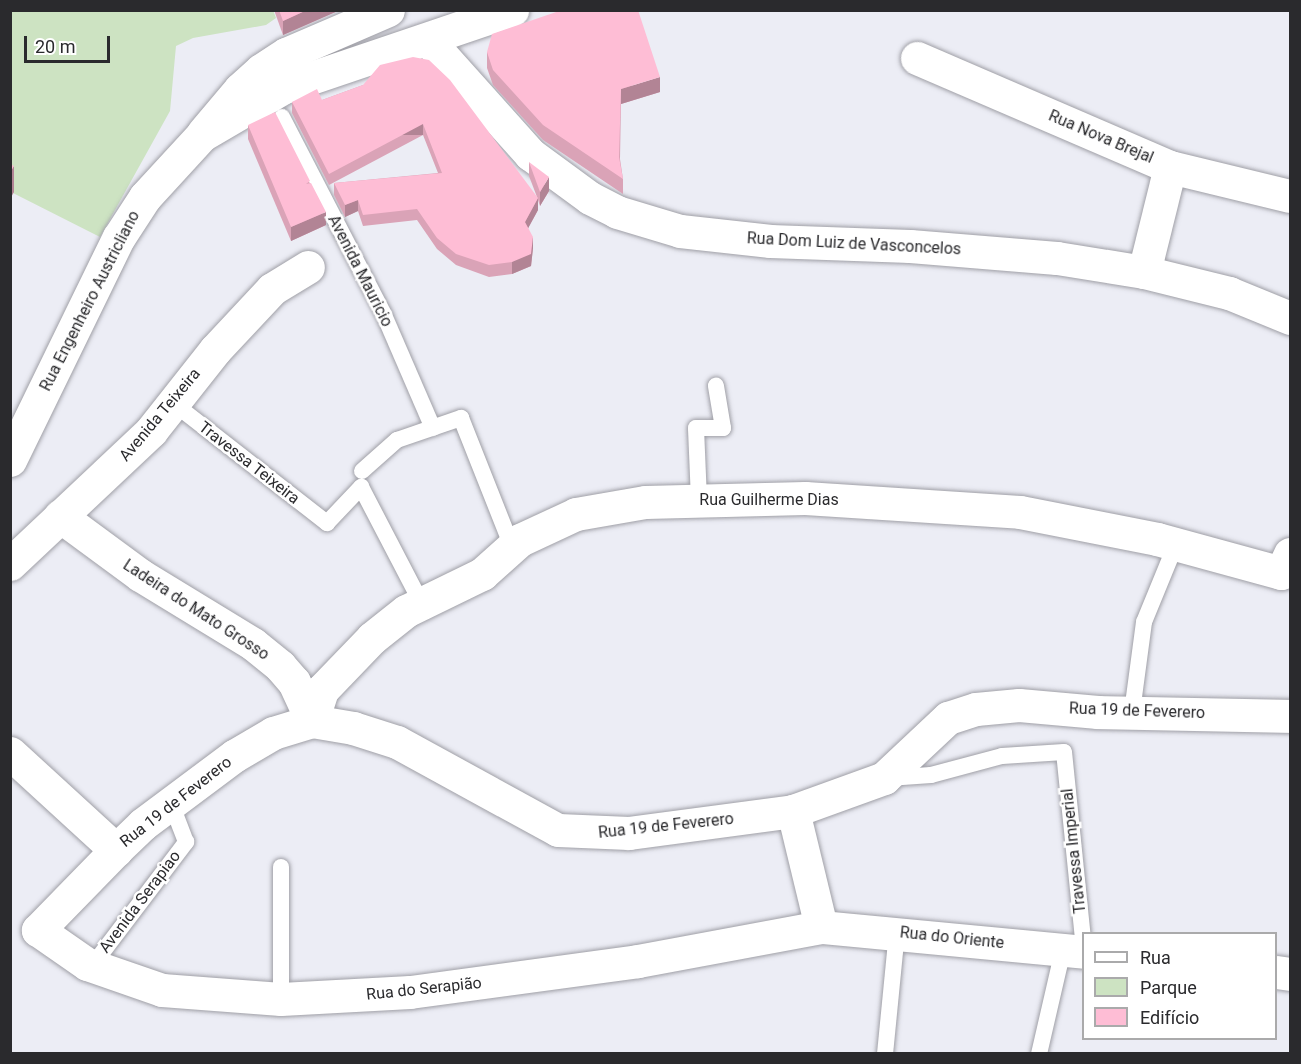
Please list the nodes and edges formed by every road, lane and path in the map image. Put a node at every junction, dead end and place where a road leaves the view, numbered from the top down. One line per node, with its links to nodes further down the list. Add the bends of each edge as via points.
1 (388, 10): 8 (street, via 286,54 261,70)
2 (512, 10): 3 (street, Rua Engenheiro Austricliano)
3 (467, 27): 4 (street, Rua Engenheiro Austricliano); 6 (street)
4 (429, 41): 6 (street, Rua Dom Luiz de Vasconcelos); 8 (street, Rua Engenheiro Austricliano, via 284,87)
5 (918, 58): 9 (street, Rua Nova Brejal)
6 (463, 78): 12 (street, Rua Dom Luiz de Vasconcelos, via 530,154 563,179 617,212 680,231 770,242 910,246 1057,258)
7 (282, 117): 16 (lane, Avenida Mauricio, via 384,315)
8 (202, 135): 17 (street, Rua Engenheiro Austricliano, via 152,188 119,237)
9 (1170, 167): 10 (street, Rua Nova Brejal); 12 (street)
10 (1290, 196)
11 (308, 267): 15 (street, Avenida Teixeira, via 272,289)
12 (1143, 272): 13 (street, Rua Dom Luiz de Vasconcelos, via 1229,293)
13 (1290, 318)
14 (716, 386): 19 (lane, via 723,428 696,428)
15 (172, 402): 20 (street, Avenida Teixeira, via 113,470); 25 (lane, Travessa Teixeira, via 327,523 361,488)
16 (433, 428): 18 (lane, via 397,440); 22 (lane, via 461,418)
17 (10, 460)
18 (362, 471)
19 (699, 500): 21 (street, Rua Guilherme Dias, via 805,498 1020,512); 22 (street, Rua Guilherme Dias, via 645,502 576,514)
20 (60, 516): 24 (street, Avenida Teixeira); 28 (street, Ladeira do Mato Grosso, via 140,575 271,659 294,682)
21 (1176, 544): 23 (street, Rua Guilherme Dias, via 1281,573); 26 (lane, via 1144,622)
22 (512, 547): 25 (street, Rua Guilherme Dias, via 482,574)
23 (1290, 554)
24 (10, 564)
25 (422, 604): 28 (street, Rua Guilherme Dias, via 406,611 348,661 322,690)
26 (1132, 712): 27 (street, Rua 19 de Feverero); 30 (street, Rua 19 de Feverero, via 1019,705 976,709 948,718)
27 (1290, 716)
28 (312, 721): 31 (street, Rua 19 de Feverero, via 273,733 234,756); 32 (street, Rua 19 de Feverero, via 353,728 397,742 558,830 629,832)
29 (10, 753): 33 (street)
30 (884, 778): 32 (street, Rua 19 de Feverero); 38 (lane, Travessa Imperial, via 931,775 1002,756 1064,752)
31 (171, 803): 33 (street, Rua 19 de Feverero); 39 (lane, Avenida Serapiao, via 186,842)
32 (792, 811): 35 (street)
33 (116, 850): 36 (street, Rua 19 de Feverero)
34 (281, 867): 40 (lane)
35 (821, 927): 37 (street, Rua do Oriente); 40 (street, Rua do Serapião, via 410,992)
36 (38, 930): 39 (street, Rua do Serapião)
37 (897, 932): 38 (street, Rua do Oriente); 41 (lane)
38 (1077, 950): 42 (lane, Travessa Imperial)
39 (92, 966): 40 (street, Rua do Serapião, via 162,990)
40 (281, 999)
41 (885, 1053)
42 (1039, 1053)

